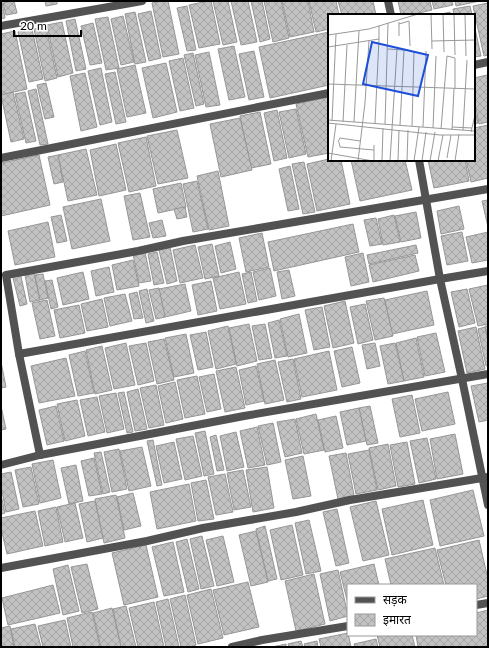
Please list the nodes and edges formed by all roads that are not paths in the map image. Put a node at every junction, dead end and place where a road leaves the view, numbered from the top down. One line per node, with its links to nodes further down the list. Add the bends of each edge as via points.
1 (142, 1): 4 (street)
2 (388, 1): 3 (street)
3 (391, 14)
4 (1, 26)
5 (488, 62): 6 (street)
6 (475, 65)
7 (328, 93): 8 (street)
8 (1, 158)
9 (419, 161): 11 (street)
10 (488, 189): 11 (street)
11 (426, 200): 13 (street); 14 (street, via 6,275)
12 (488, 271): 13 (street)
13 (440, 279): 14 (street); 16 (street)
14 (19, 354): 17 (street)
15 (488, 374): 16 (street)
16 (462, 379): 17 (street, via 244,416); 19 (street)
17 (40, 455): 18 (street)
18 (1, 465)
19 (485, 477): 20 (street); 21 (street, via 350,500)
20 (488, 505)
21 (1, 568)
22 (488, 603): 23 (street)
23 (477, 605)
24 (347, 626): 25 (street)
25 (232, 647)

